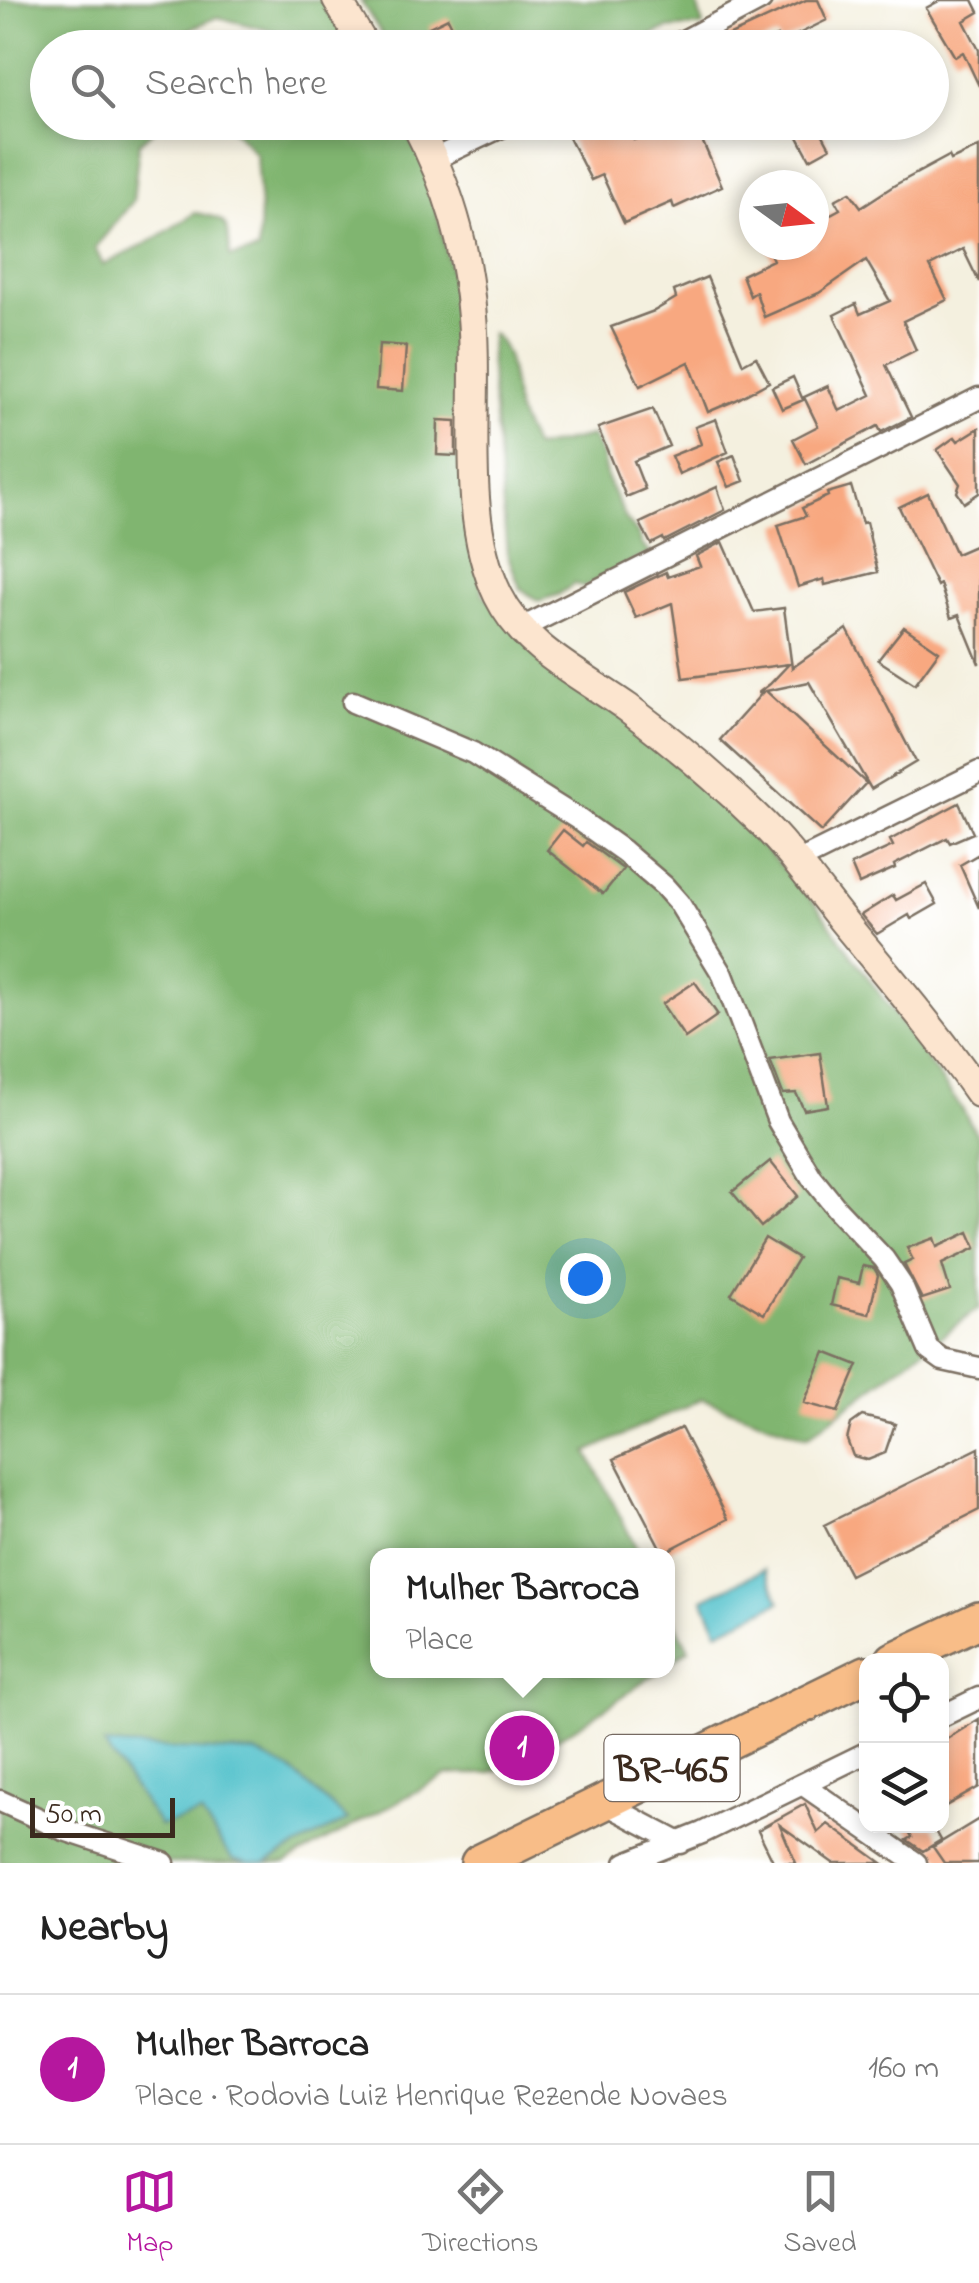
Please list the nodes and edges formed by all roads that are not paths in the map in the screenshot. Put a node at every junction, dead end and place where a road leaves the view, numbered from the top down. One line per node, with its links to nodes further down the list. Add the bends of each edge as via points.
1 (337, 0): 3 (street)
2 (761, 0): 4 (street)
3 (355, 30)
4 (704, 30)
5 (424, 140): 7 (street)
6 (474, 140): 7 (street)
7 (434, 159): 9 (street, via 466,269 482,543 499,597)
8 (979, 398): 9 (street)
9 (520, 629): 12 (street, via 696,762)
10 (353, 702): 14 (street, via 473,752 578,819 664,886 723,975 778,1121 812,1178 884,1259 929,1350)
11 (979, 772): 12 (street)
12 (797, 862): 13 (street)
13 (979, 1093)
14 (979, 1368)
15 (979, 1620): 16 (highway)
16 (909, 1653)
17 (859, 1677): 23 (highway, BR-465)
18 (979, 1698): 19 (street)
19 (949, 1713)
20 (859, 1756): 21 (street)
21 (802, 1784): 24 (street); 28 (street)
22 (0, 1801): 25 (street)
23 (602, 1802): 24 (street); 26 (highway, BR-465)
24 (680, 1843): 27 (street)
25 (164, 1863)
26 (479, 1863)
27 (626, 1863)
28 (916, 1863)

